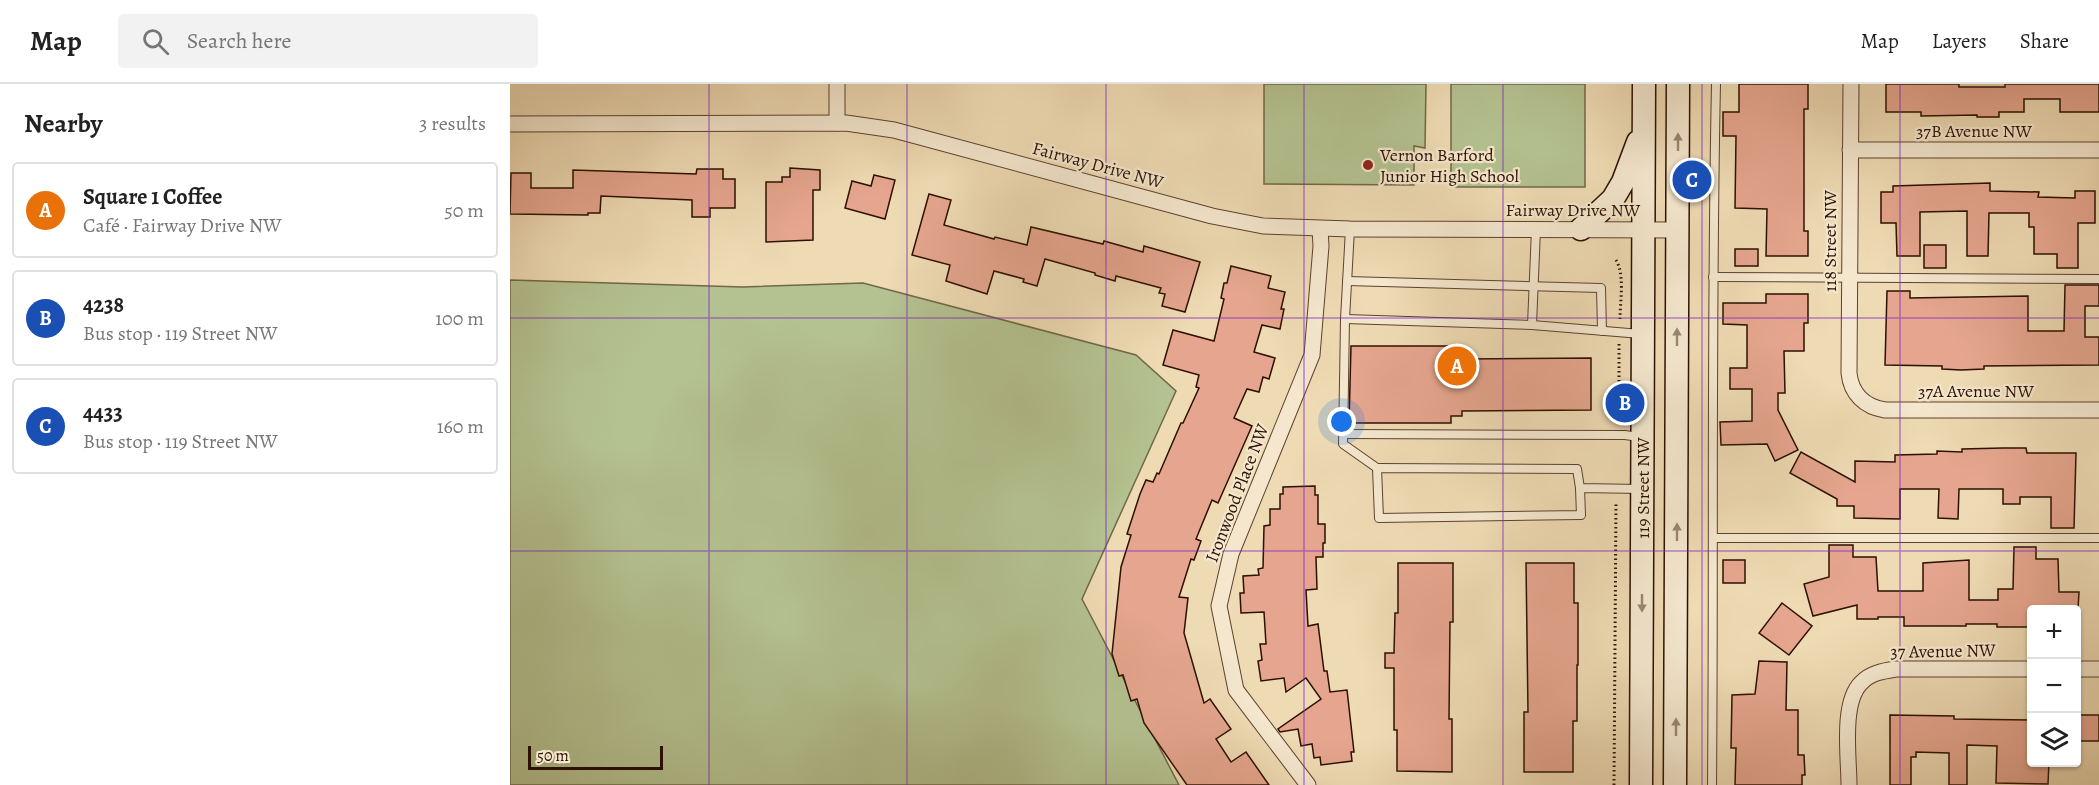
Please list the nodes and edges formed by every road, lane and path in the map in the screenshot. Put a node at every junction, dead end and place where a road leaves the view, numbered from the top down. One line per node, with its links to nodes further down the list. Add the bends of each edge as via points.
1 (837, 84): 6 (street)
2 (1644, 84): 8 (main road, 119 Street NW)
3 (1678, 84): 16 (main road, 119 Street NW, one-way to 3)
4 (1716, 84): 18 (lane)
5 (1851, 84): 9 (street, 118 Street NW)
6 (837, 123): 7 (street, Fairway Drive NW); 11 (street, Fairway Drive NW, via 880,127 1232,220 1279,228)
7 (510, 124)
8 (1644, 126): 14 (main road, via 1619,190 1607,207); 15 (main road, 119 Street NW)
9 (1850, 150): 10 (street, 37B Avenue NW); 19 (street, 118 Street NW)
10 (2099, 150)
11 (1320, 229): 12 (street, Fairway Drive NW); 41 (street, Ironwood Place NW, via 1312,355 1231,554 1219,606 1236,690)
12 (1350, 229): 13 (street, Fairway Drive NW); 21 (lane)
13 (1536, 229): 14 (street, Fairway Drive NW); 22 (lane)
14 (1581, 229): 15 (street, Fairway Drive NW)
15 (1644, 230): 16 (street, Fairway Drive NW); 27 (main road, 119 Street NW)
16 (1677, 230): 44 (main road, 119 Street NW, one-way to 16)
17 (1616, 260): 26 (path, via 1620,276)
18 (1713, 277): 19 (lane); 36 (lane)
19 (1850, 278): 20 (lane); 28 (street, 118 Street NW, via 1849,373)
20 (2099, 279)
21 (1347, 281): 22 (lane); 23 (lane)
22 (1534, 285): 24 (lane); 25 (lane, via 1601,288)
23 (1345, 319): 24 (lane); 30 (lane)
24 (1532, 325): 25 (lane)
25 (1602, 331): 26 (lane)
26 (1620, 333): 27 (lane); 31 (path, via 1619,411)
27 (1642, 334): 31 (main road, 119 Street NW)
28 (1857, 396): 29 (street, 37A Avenue NW, via 1875,409 1886,410)
29 (2099, 410)
30 (1344, 434): 31 (lane); 32 (lane, via 1343,444)
31 (1634, 436): 35 (main road, 119 Street NW)
32 (1377, 468): 33 (lane, via 1577,469); 33 (lane, via 1379,518 1581,516)
33 (1580, 488): 34 (lane)
34 (1617, 489): 35 (lane); 42 (path)
35 (1643, 489): 43 (main road, 119 Street NW, one-way to 43)
36 (1714, 538): 37 (lane); 45 (lane)
37 (2099, 538)
38 (2027, 669): 46 (street, 37 Avenue NW, via 1896,669 1876,673 1860,684 1850,706)
39 (2081, 669): 40 (street)
40 (2099, 669)
41 (1308, 785)
42 (1614, 785)
43 (1641, 785)
44 (1675, 785)
45 (1712, 785)
46 (1849, 785)

